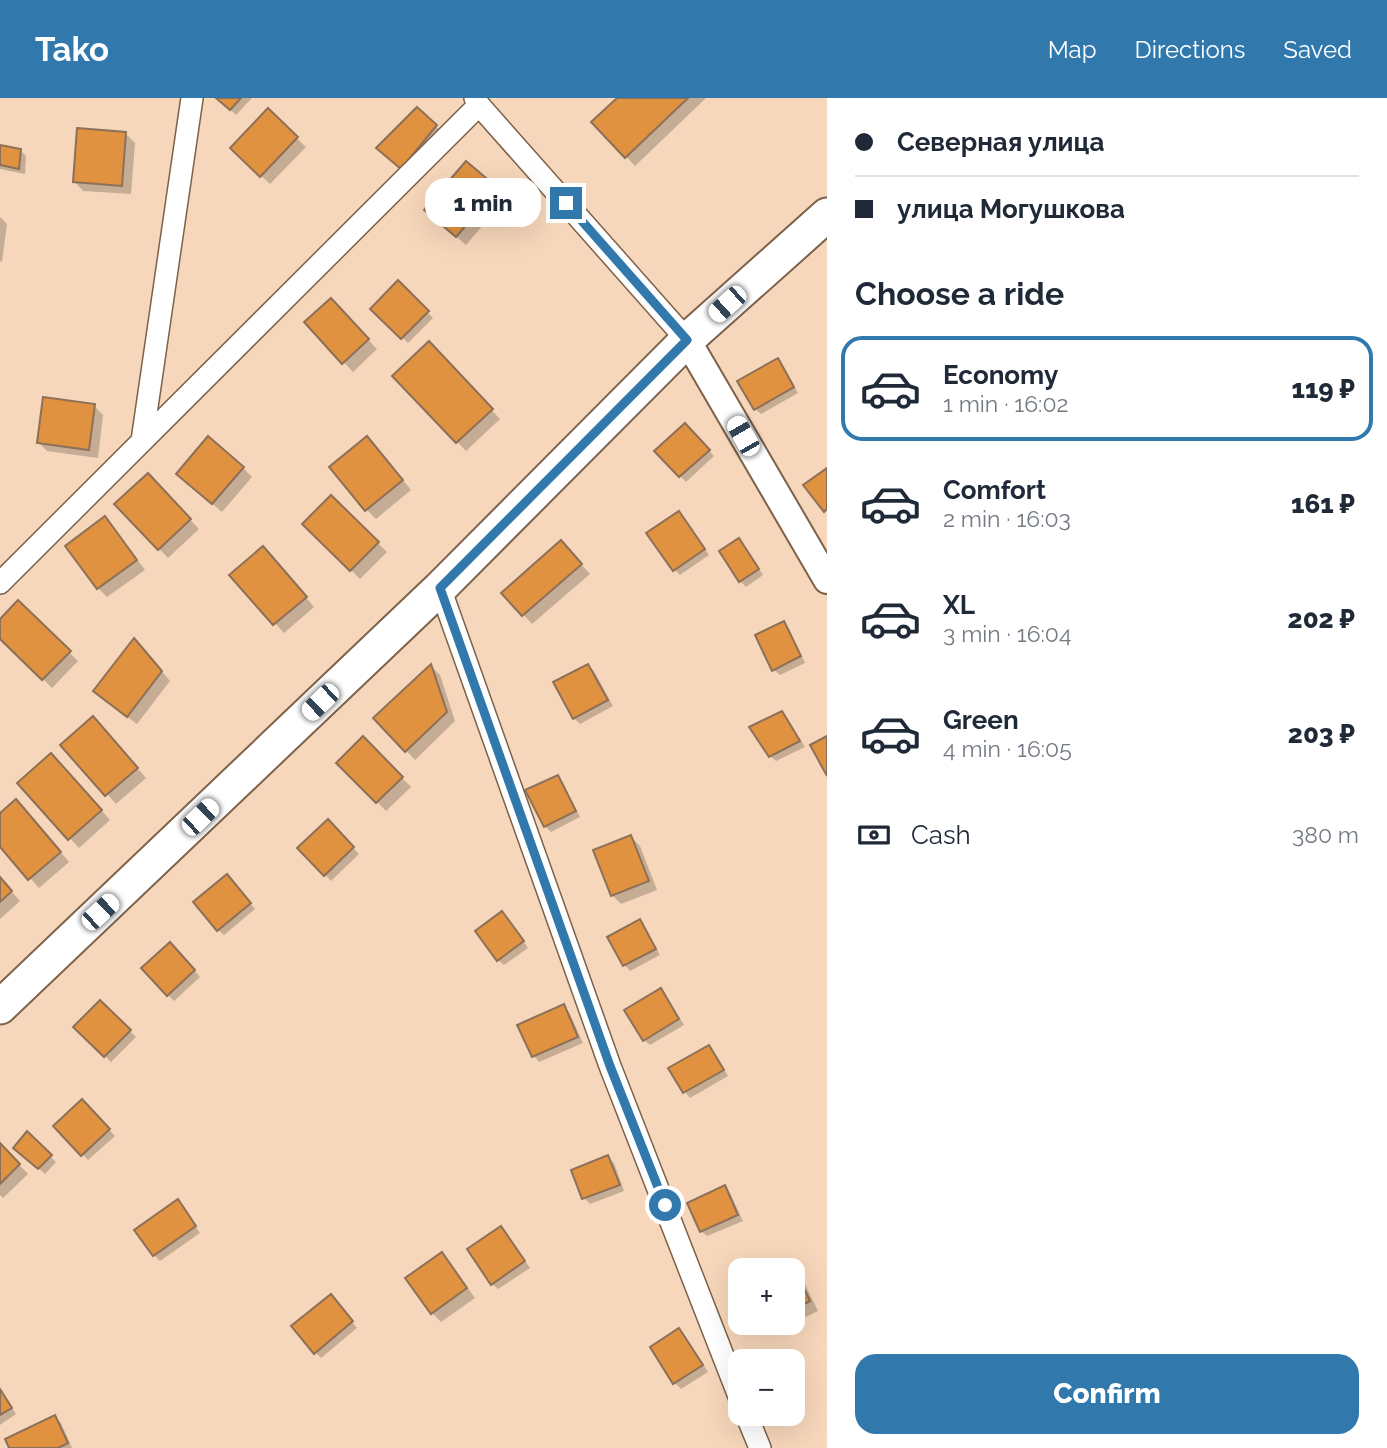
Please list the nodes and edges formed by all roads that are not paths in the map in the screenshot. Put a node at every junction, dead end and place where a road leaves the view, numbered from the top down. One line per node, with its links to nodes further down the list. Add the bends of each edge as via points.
1 (192, 98): 5 (street)
2 (477, 101): 4 (street); 5 (street)
3 (827, 215): 4 (main road)
4 (687, 340): 6 (street); 8 (main road)
5 (142, 441): 7 (street)
6 (827, 580)
7 (0, 583)
8 (440, 588): 9 (main road); 10 (street, via 610,1066)
9 (0, 1007)
10 (728, 1368)
11 (751, 1426): 12 (street)
12 (760, 1448)

